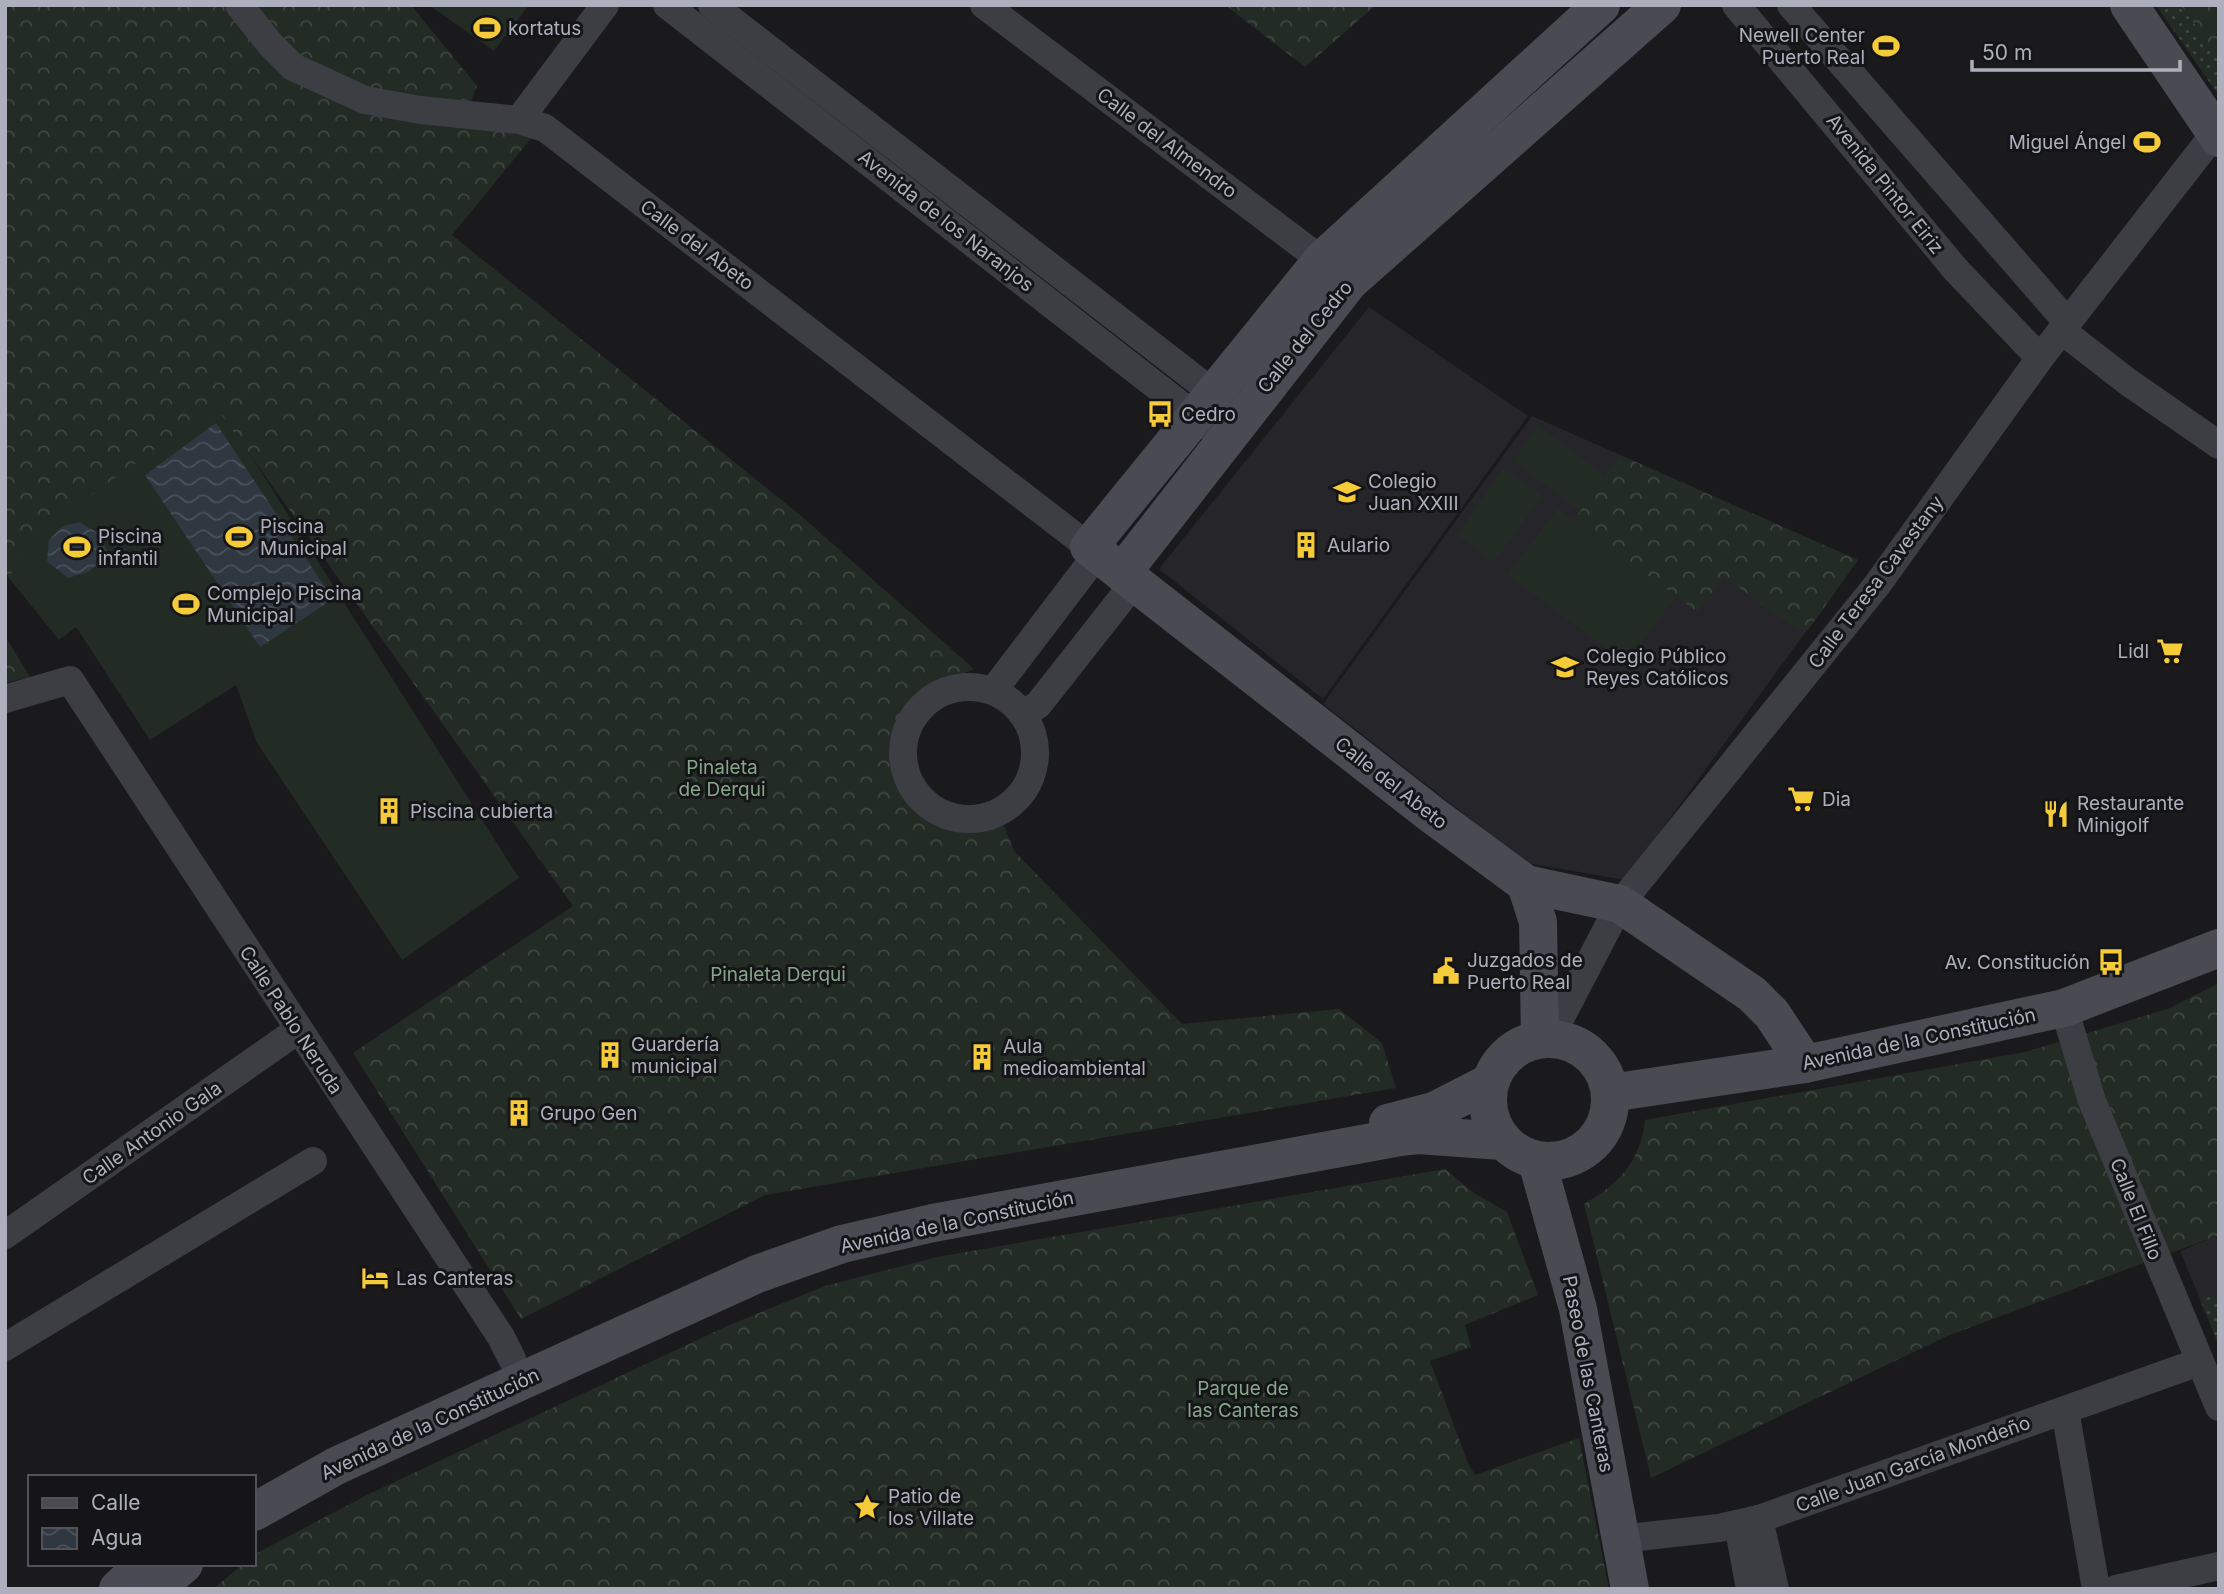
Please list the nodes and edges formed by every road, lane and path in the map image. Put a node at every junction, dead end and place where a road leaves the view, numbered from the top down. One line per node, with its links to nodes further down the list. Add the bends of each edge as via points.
1 (239, 5): 11 (street, Calle del Abeto, via 293,67 365,100)
2 (605, 5): 11 (street)
3 (667, 5): 16 (street, Avenida de los Naranjos)
4 (712, 5): 16 (street, Avenida de los Naranjos)
5 (984, 5): 13 (street, Calle del Almendro)
6 (1601, 5): 13 (street, Calle del Cedro)
7 (1662, 5): 13 (street, Calle del Cedro)
8 (1736, 5): 15 (street, Avenida Pintor Eiriz, via 1956,270)
9 (1791, 5): 14 (street)
10 (2129, 5): 12 (street)
11 (519, 120): 18 (street, Calle del Abeto, via 545,128)
12 (2217, 135): 14 (street, Calle Teresa Cavestany)
13 (1335, 271): 16 (street, Calle del Cedro)
14 (2065, 326): 15 (street, Calle Teresa Cavestany); 17 (street, via 2128,382)
15 (2040, 358): 23 (street, Calle Teresa Cavestany, via 1893,564)
16 (1219, 416): 18 (street, Calle del Cedro)
17 (2219, 446)
18 (1110, 564): 19 (street, Calle del Cedro); 21 (street, Calle del Cedro, via 1038,705); 22 (street, Calle del Abeto)
19 (993, 691): 21 (street); 21 (street, via 979,687 949,690 935,696 914,717 905,737 903,760 910,783 925,802 945,814 968,819 992,815 1013,803 1028,784 1035,760 1033,736)
20 (5, 699): 26 (street, Calle Pablo Neruda, via 70,680)
21 (1022, 714)
22 (1526, 884): 23 (street); 27 (street, via 1538,922)
23 (1620, 904): 27 (street, Calle Teresa Cavestany); 28 (street, via 1752,994 1773,1014)
24 (2219, 948): 25 (street, Avenida de la Constitución)
25 (2064, 1008): 28 (street, Avenida de la Constitución); 37 (street, Calle El Fillo, via 2092,1101)
26 (298, 1030): 34 (street, Calle Antonio Gala); 36 (street, Calle Pablo Neruda)
27 (1545, 1039): 29 (street, via 1523,1044 1508,1054); 30 (street, via 1567,1041 1590,1055 1606,1076)
28 (1805, 1064): 30 (street, Avenida de la Constitución)
29 (1489, 1083): 31 (street, via 1487,1104); 36 (street, Avenida de la Constitución, via 1413,1119 925,1199 795,1236 703,1270)
30 (1610, 1093): 33 (street, via 1603,1130 1591,1146 1557,1161)
31 (1502, 1141): 33 (street); 41 (street, Avenida de la Constitución, via 1400,1137 842,1244 757,1274 518,1382 336,1466)
32 (313, 1161): 35 (street)
33 (1537, 1161): 43 (street, Paseo de las Canteras, via 1578,1309)
34 (5, 1235)
35 (5, 1347)
36 (512, 1359): 40 (street, Avenida de la Constitución)
37 (2199, 1362): 38 (street, Calle El Fillo); 39 (street, Calle Juan García Mondeño)
38 (2219, 1407)
39 (2065, 1410): 42 (street, Calle Juan García Mondeño); 52 (street)
40 (256, 1488)
41 (256, 1511)
42 (1749, 1521): 43 (street, Calle Juan García Mondeño); 50 (street); 51 (street)
43 (1620, 1539): 49 (street, Paseo de las Canteras)
44 (143, 1566): 47 (street)
45 (182, 1566): 48 (street)
46 (2219, 1566): 53 (street)
47 (118, 1589)
48 (155, 1589)
49 (1630, 1589)
50 (1750, 1589)
51 (1775, 1589)
52 (2096, 1589)
53 (2116, 1589)

